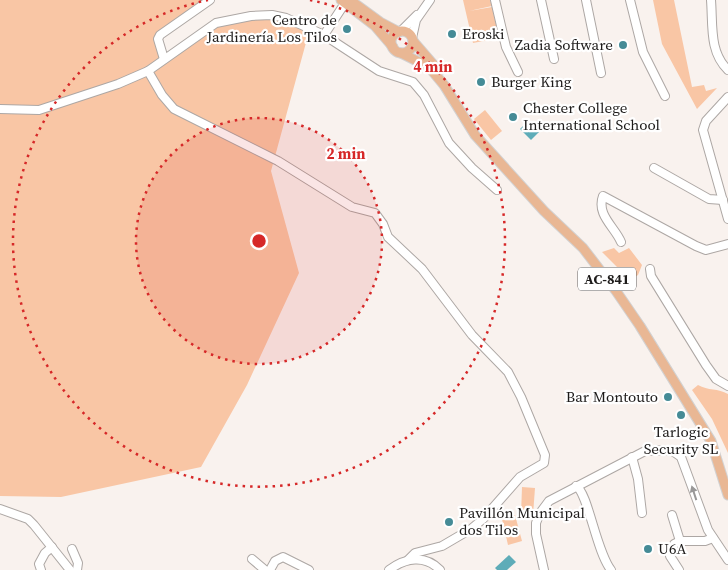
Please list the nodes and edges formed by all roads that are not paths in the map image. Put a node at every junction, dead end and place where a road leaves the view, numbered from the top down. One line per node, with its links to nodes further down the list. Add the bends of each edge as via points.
1 (210, 0): 15 (street, via 160,35 158,39)
2 (430, 0): 9 (street)
3 (495, 0): 19 (street, via 506,47)
4 (541, 0): 16 (street)
5 (586, 0): 20 (street)
6 (630, 0): 21 (street, via 643,52)
7 (712, 0): 17 (street, via 714,44 718,61)
8 (345, 1): 10 (main road, AC-841); 11 (street); 13 (main road, AC-841, via 375,26)
9 (422, 10): 10 (street); 12 (street)
10 (400, 32): 12 (main road, AC-841, via 406,32); 13 (main road, via 393,38)
11 (324, 35): 15 (street, via 286,18 251,16 216,23); 26 (street, via 379,71 413,82 424,95 449,143)
12 (412, 40): 14 (main road, via 410,50); 24 (main road, AC-841, via 449,84)
13 (392, 47): 14 (main road, AC-841)
14 (401, 53): 24 (main road, AC-841, via 429,67)
15 (164, 59): 18 (street)
16 (554, 60)
17 (728, 70)
18 (148, 71): 23 (street, via 39,110); 45 (street, via 174,110 278,161 352,207 375,213 388,237 435,284 472,335 508,372 521,396 545,455 544,463 520,477 471,529 442,546 415,553)
19 (518, 72)
20 (601, 73)
21 (665, 96)
22 (728, 97): 27 (street, via 706,121 704,130)
23 (0, 109)
24 (464, 117): 35 (main road, AC-841, via 475,135 544,211 583,248 635,319 711,441)
25 (654, 168): 27 (street, via 709,199)
26 (497, 190)
27 (723, 200): 28 (street)
28 (728, 219)
29 (622, 242): 30 (street, via 607,225 601,201 603,196 706,250)
30 (728, 244)
31 (650, 270): 32 (street, via 706,365 716,379)
32 (728, 386)
33 (632, 457): 34 (street); 37 (street); 39 (street, one-way to 33, via 677,453 654,449)
34 (576, 486): 54 (street, via 549,501 540,513 536,534); 55 (street, via 584,493 597,543)
35 (728, 495)
36 (0, 510): 41 (street, via 28,519)
37 (642, 514)
38 (672, 515): 40 (street)
39 (713, 538): 40 (street); 43 (street)
40 (680, 541): 56 (street, via 674,544 671,552 672,561)
41 (52, 547): 46 (street, via 41,559); 47 (street)
42 (72, 549): 48 (street, via 78,563)
43 (727, 557)
44 (252, 559): 49 (street)
45 (408, 560): 52 (street); 53 (street, via 429,560)
46 (41, 570)
47 (70, 570)
48 (77, 570)
49 (265, 570)
50 (270, 570): 51 (street, via 283,557)
51 (309, 570)
52 (388, 570)
53 (440, 570)
54 (544, 570)
55 (610, 570)
56 (679, 570)

